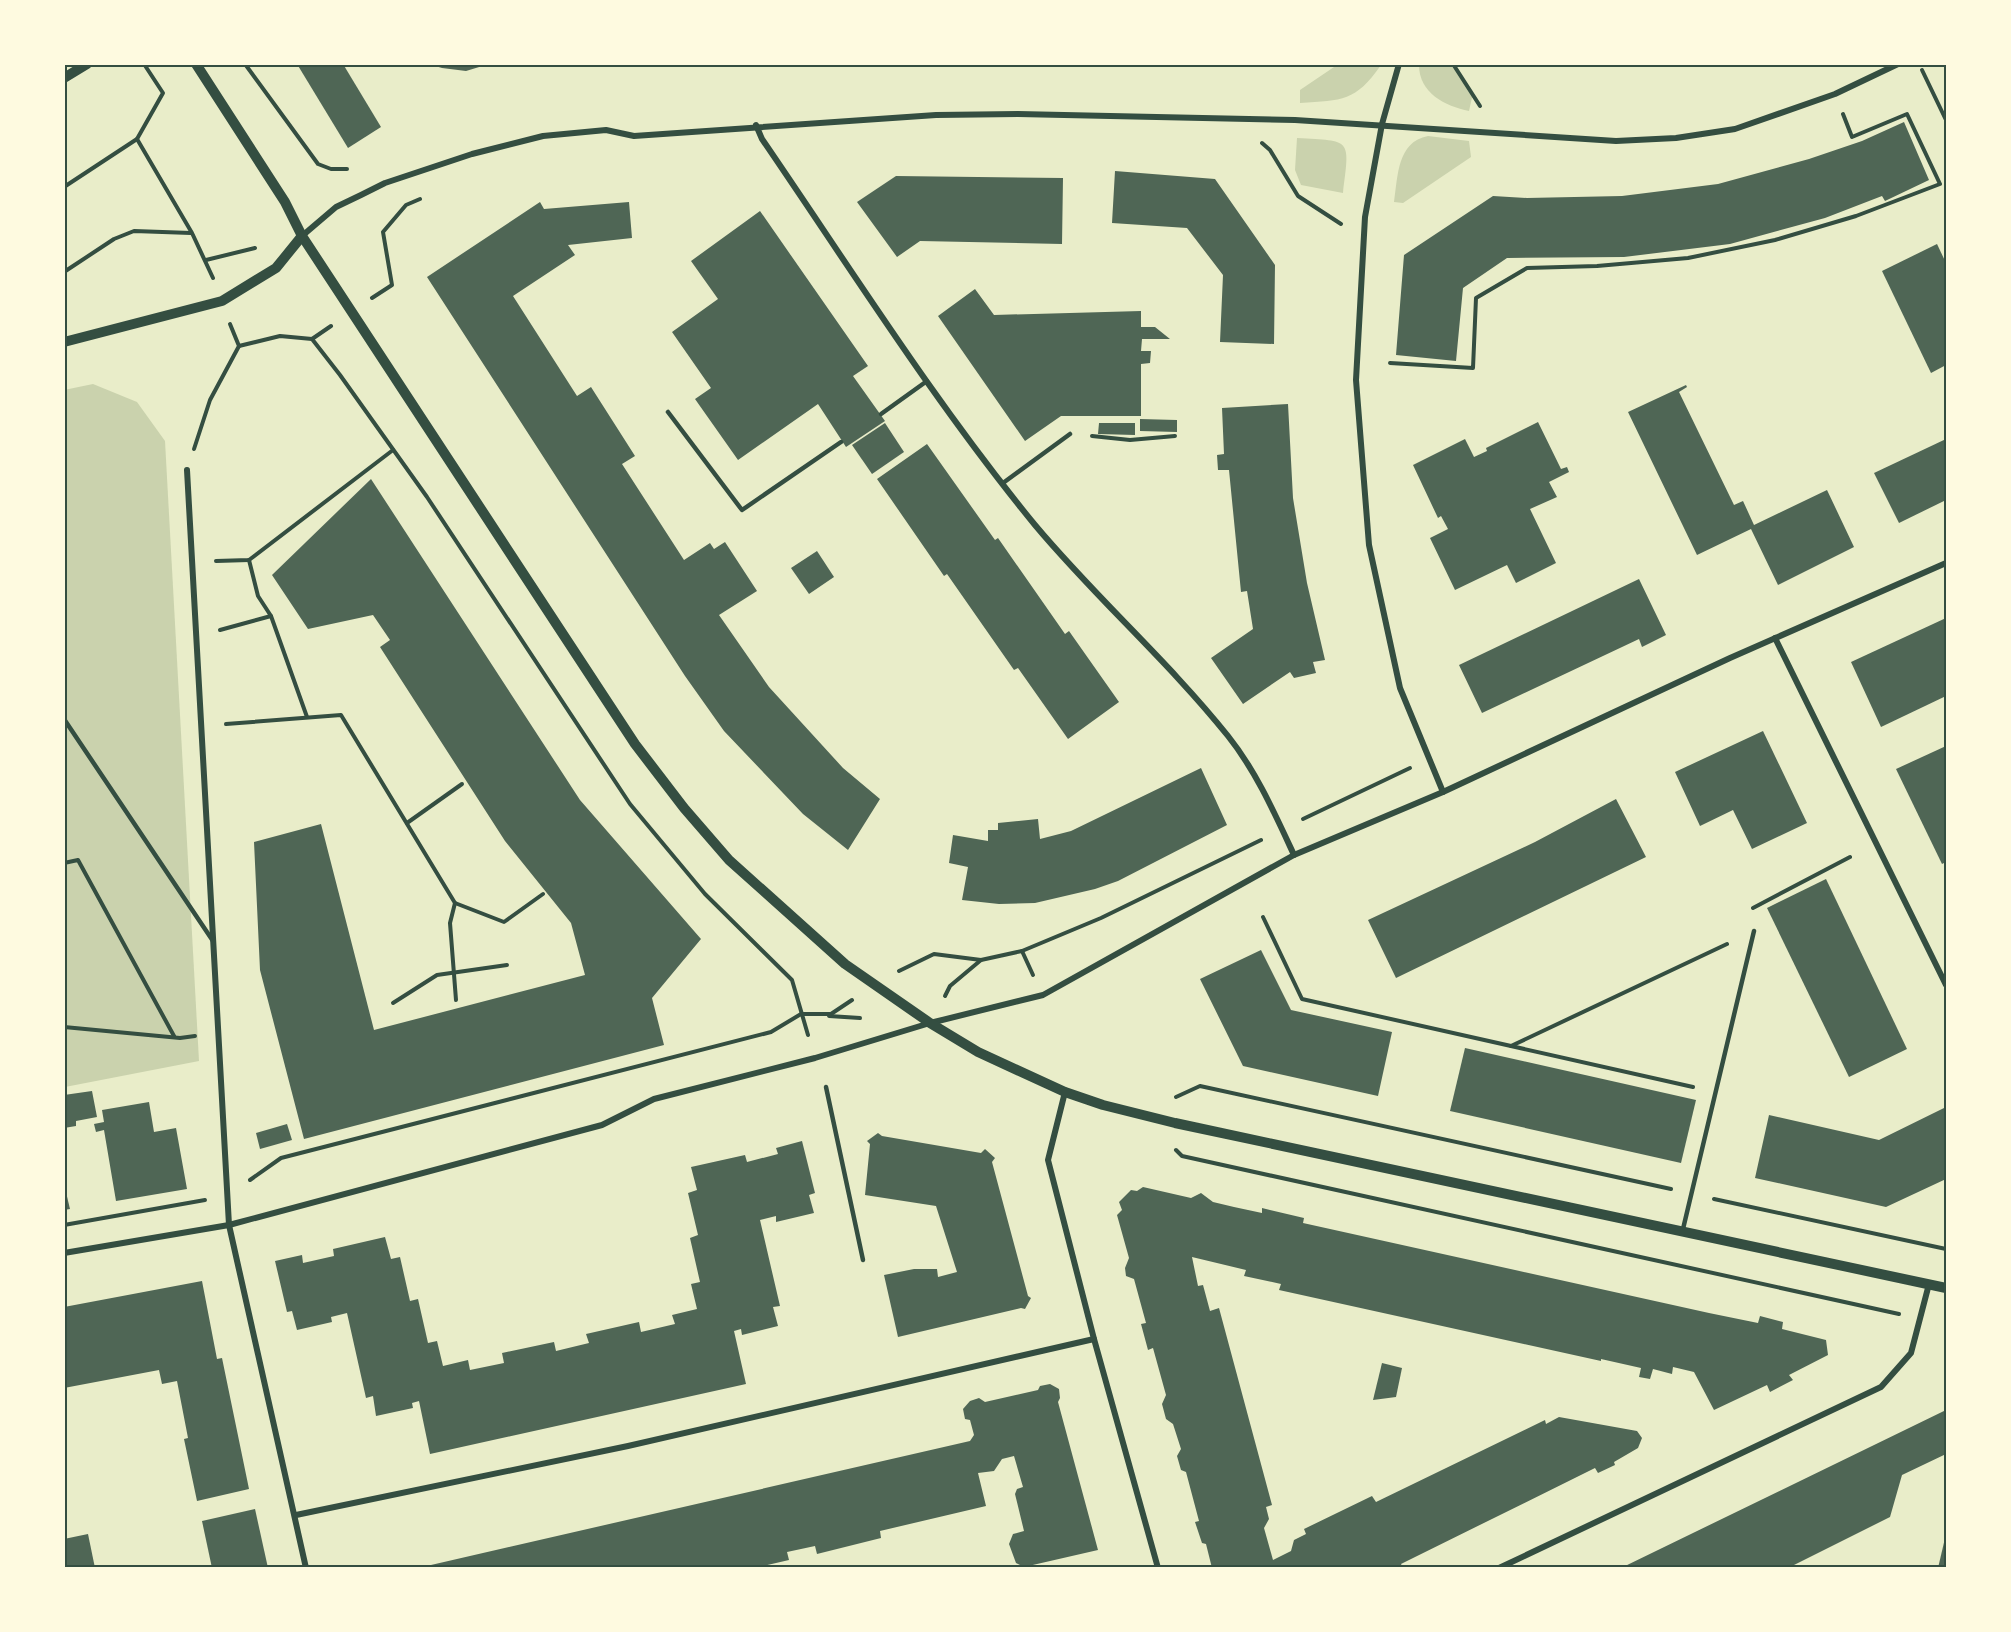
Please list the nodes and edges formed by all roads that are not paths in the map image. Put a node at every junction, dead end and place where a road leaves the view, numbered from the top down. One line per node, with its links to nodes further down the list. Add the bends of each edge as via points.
1 (87, 64): 5 (street)
2 (1399, 64): 6 (street)
3 (1898, 64): 6 (street, via 1835,94 1735,129 1676,138 1616,141)
4 (199, 69): 8 (street, via 285,202)
5 (64, 78)
6 (1382, 124): 7 (street, via 1018,114); 20 (street, via 1365,217 1356,380 1369,545 1400,688)
7 (756, 125): 8 (street, via 634,136 606,130 543,136 510,144 386,183 336,207); 10 (street)
8 (302, 236): 9 (street, via 276,268 222,301); 25 (street, via 604,698 684,808 729,860 845,964)
9 (64, 342)
10 (927, 381): 12 (lane); 16 (street)
11 (668, 412): 14 (lane, via 741,510)
12 (881, 414)
13 (1070, 434): 16 (lane)
14 (841, 442)
15 (187, 470): 23 (street)
16 (1004, 483): 21 (street, via 1082,579 1229,736 1260,784)
17 (1947, 563): 18 (street)
18 (1775, 638): 20 (street); 24 (street)
19 (64, 719): 23 (lane)
20 (1443, 792): 21 (street)
21 (1294, 855): 25 (street, via 1043,994)
22 (1754, 931): 29 (lane)
23 (215, 943): 28 (street)
24 (1947, 985)
25 (930, 1023): 27 (street, via 978,1052); 28 (street, via 815,1058 654,1099 602,1125)
26 (826, 1087): 31 (lane)
27 (1065, 1092): 29 (street, via 1151,1118); 34 (street, via 1048,1160)
28 (229, 1225): 30 (street); 35 (street)
29 (1683, 1229): 32 (street)
30 (64, 1253)
31 (863, 1260)
32 (1929, 1284): 33 (street); 38 (street, via 1911,1353 1881,1387)
33 (1947, 1288)
34 (1094, 1339): 35 (street, via 628,1446); 37 (street)
35 (296, 1515): 36 (street)
36 (306, 1568)
37 (1158, 1568)
38 (1499, 1568)

